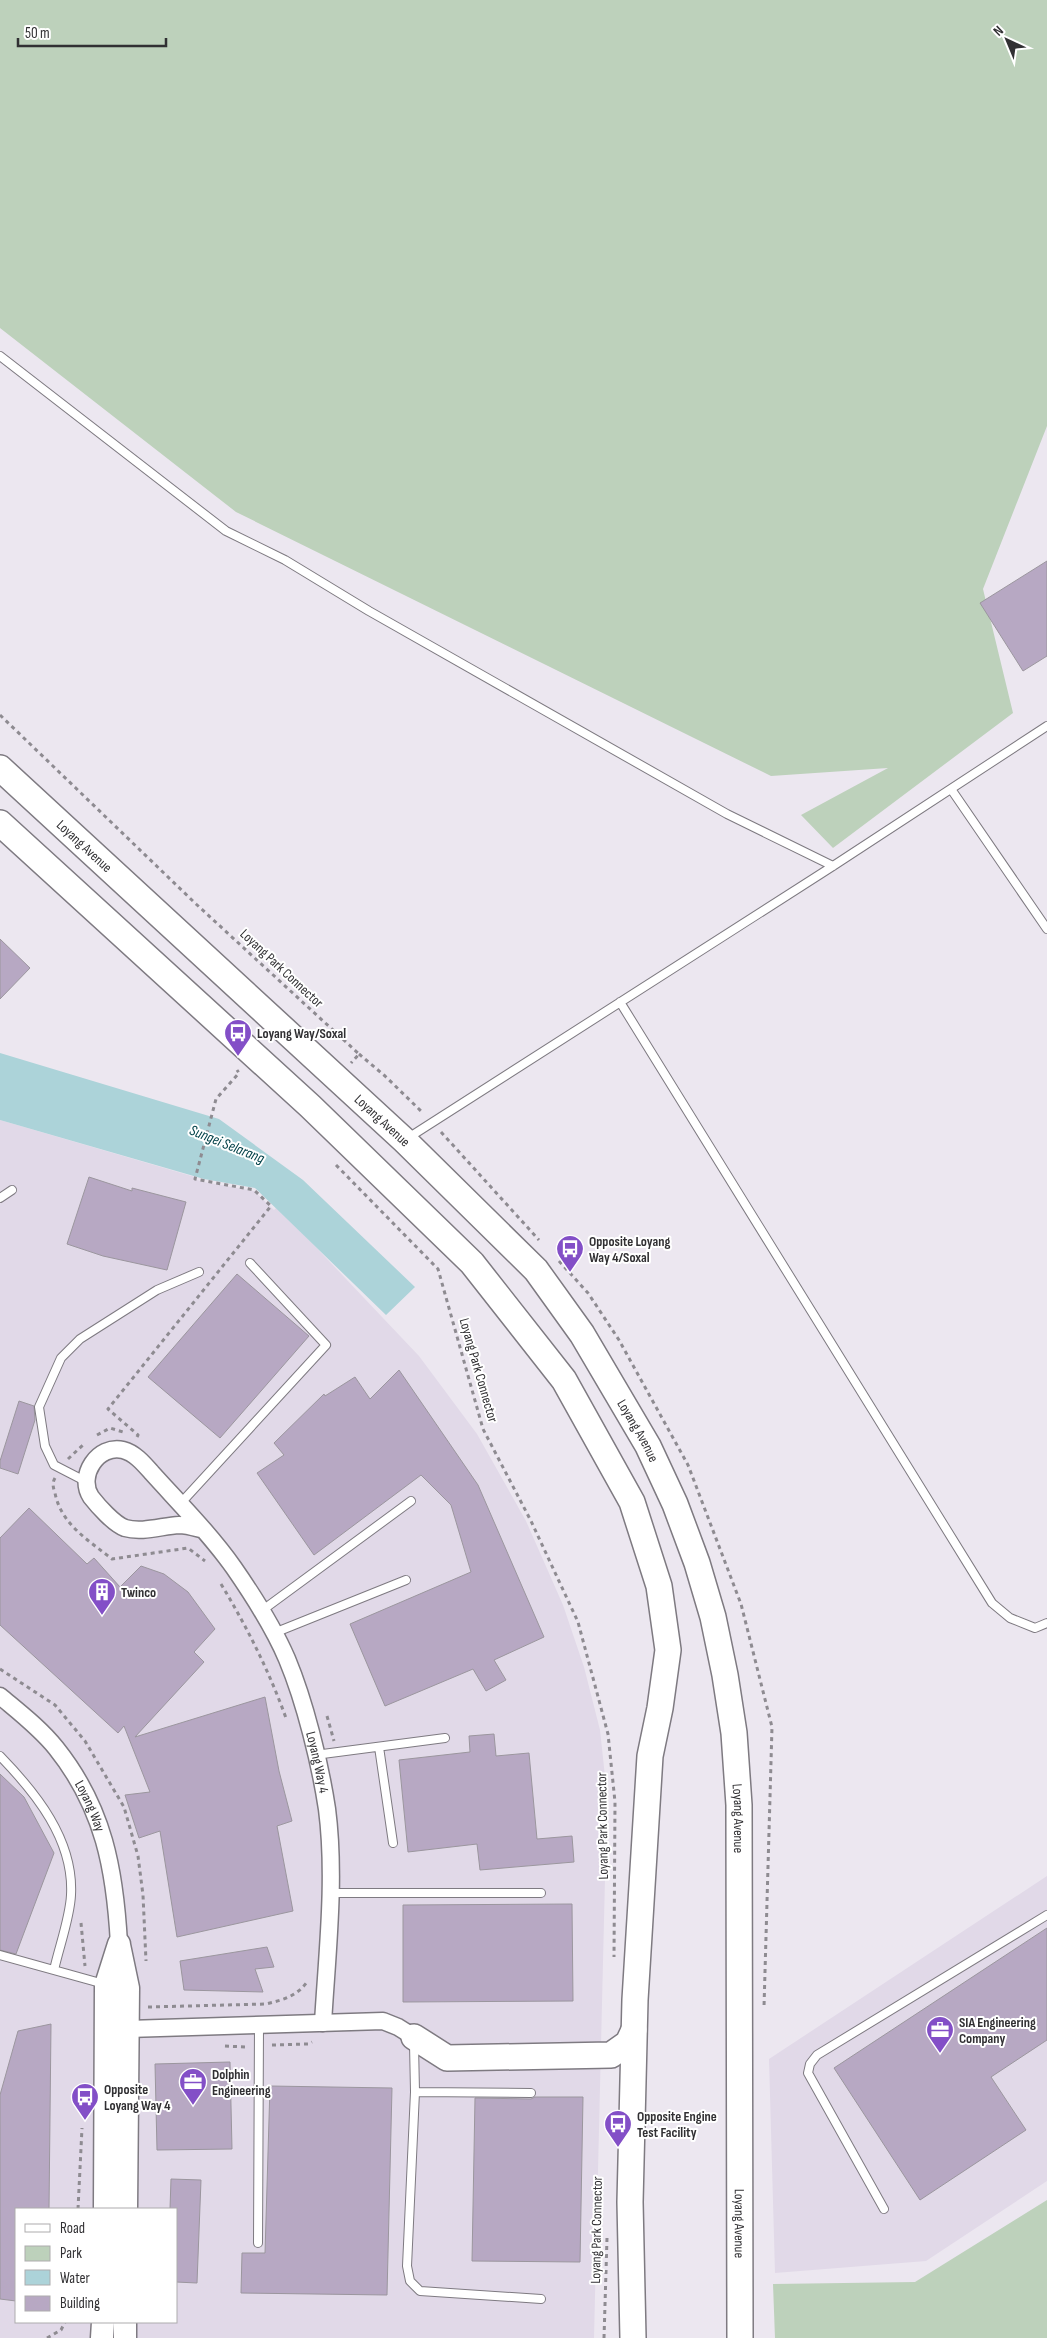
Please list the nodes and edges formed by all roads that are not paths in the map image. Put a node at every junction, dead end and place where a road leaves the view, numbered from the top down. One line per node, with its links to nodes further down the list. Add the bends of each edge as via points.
1 (1, 358): 6 (lane, via 226,531 285,560 727,814)
2 (1047, 726): 4 (lane)
3 (0, 768): 9 (main road, Loyang Avenue)
4 (951, 789): 6 (lane); 7 (lane)
5 (0, 822): 38 (main road, via 310,1106 472,1263 564,1380 632,1502 659,1586 668,1650 650,1756)
6 (833, 866): 8 (lane)
7 (1047, 929)
8 (620, 1002): 9 (lane); 20 (lane, via 992,1602 1010,1618 1035,1628)
9 (405, 1140): 53 (main road, Loyang Avenue, via 536,1270 582,1334 648,1446 675,1504 713,1617 734,1733 740,1805)
10 (12, 1190): 11 (lane)
11 (0, 1198)
12 (250, 1263): 16 (lane, via 326,1345)
13 (199, 1272): 14 (lane, via 157,1290 80,1339 61,1358 39,1407 46,1446 54,1465)
14 (85, 1481): 16 (street, Loyang Way 4, via 90,1466 98,1458 130,1445); 17 (street, via 92,1498 119,1526 140,1529 182,1525)
15 (411, 1501): 19 (lane)
16 (180, 1504): 17 (street, Loyang Way 4)
17 (204, 1530): 19 (street, Loyang Way 4, via 234,1568)
18 (406, 1580): 21 (lane)
19 (260, 1612): 21 (street, Loyang Way 4)
20 (1047, 1623)
21 (274, 1634): 25 (street, Loyang Way 4, via 287,1659 304,1709)
22 (0, 1696): 31 (street, Loyang Way, via 55,1746 80,1781 102,1829 116,1891)
23 (445, 1738): 24 (lane)
24 (379, 1747): 25 (lane); 27 (lane)
25 (315, 1755): 28 (street, Loyang Way 4, via 327,1810)
26 (0, 1756): 33 (lane, via 26,1783 45,1810 62,1842 70,1868 71,1896)
27 (393, 1844)
28 (329, 1893): 29 (lane); 35 (street, Loyang Way 4)
29 (541, 1893)
30 (1047, 1915): 45 (lane, via 817,2055 810,2064 808,2073)
31 (119, 1944): 34 (street, Loyang Way); 37 (street, Loyang Way, via 128,1988)
32 (0, 1955): 33 (lane)
33 (54, 1970): 34 (lane)
34 (106, 1992): 37 (street, via 118,2021); 40 (street, Loyang Way)
35 (332, 2023): 36 (street); 39 (street, via 383,2022)
36 (259, 2025): 37 (street); 46 (lane)
37 (128, 2029): 40 (street); 44 (street, Loyang Way)
38 (634, 2030): 39 (main road, via 628,2043 611,2054 447,2058); 52 (main road, via 630,2202)
39 (414, 2037): 41 (lane)
40 (107, 2050): 43 (street, Loyang Way)
41 (415, 2092): 42 (lane); 47 (lane, via 407,2266 410,2281 420,2291)
42 (531, 2093)
43 (105, 2208)
44 (126, 2208)
45 (884, 2209)
46 (258, 2243)
47 (541, 2299)
48 (103, 2323): 50 (street)
49 (125, 2323): 51 (street)
50 (102, 2338)
51 (125, 2338)
52 (632, 2338)
53 (740, 2338)

